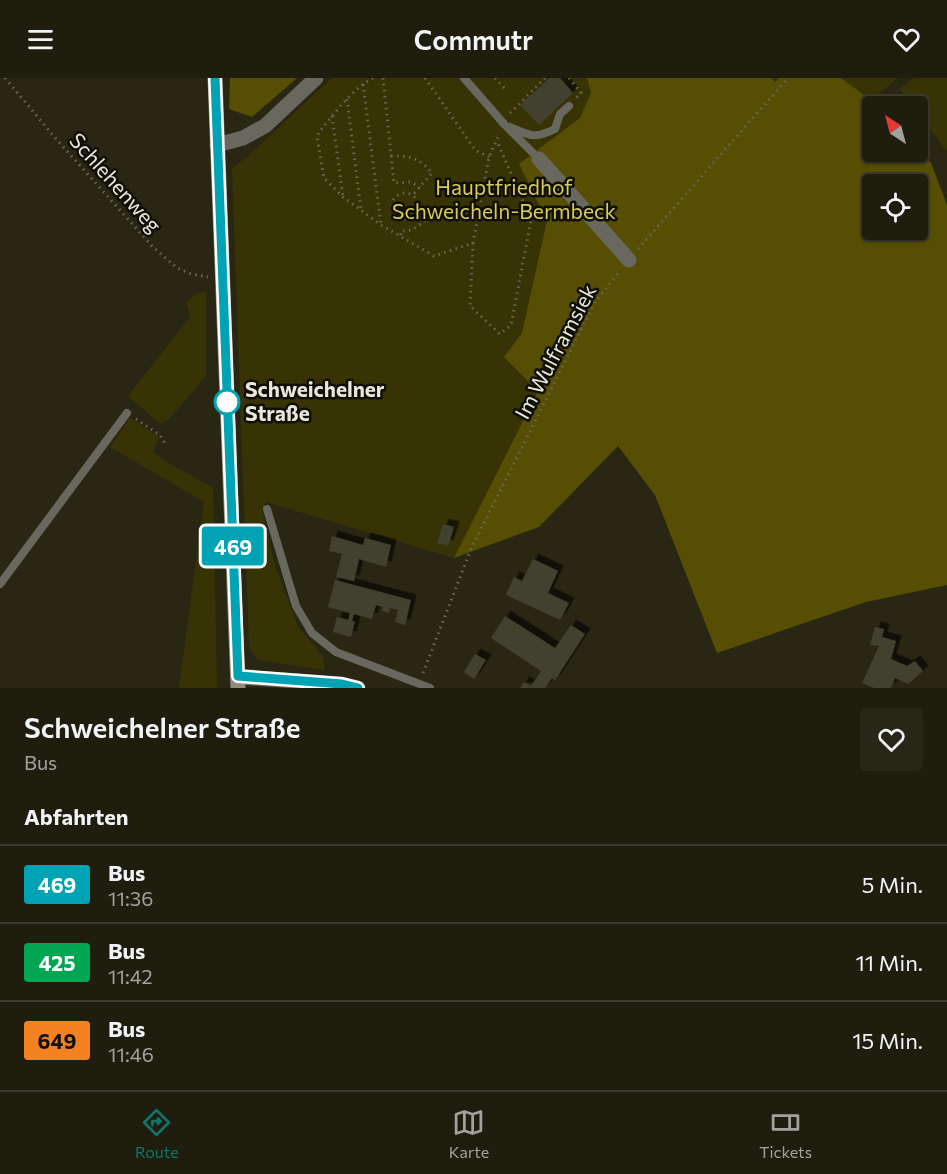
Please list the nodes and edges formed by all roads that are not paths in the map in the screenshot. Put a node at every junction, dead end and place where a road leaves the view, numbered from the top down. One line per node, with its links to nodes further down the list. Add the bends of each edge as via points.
1 (215, 78): 6 (street)
2 (316, 78): 6 (street, via 265,126 243,138)
3 (464, 78): 5 (lane)
4 (568, 106): 5 (lane, via 560,114 555,129 543,135 530,136)
5 (504, 125): 7 (lane)
6 (217, 145): 12 (street)
7 (539, 159): 8 (street)
8 (628, 260)
9 (127, 413): 11 (lane)
10 (267, 509): 14 (lane, via 296,606 312,633 336,652)
11 (0, 584)
12 (238, 682): 13 (street, via 342,684)
13 (358, 688)
14 (430, 688)

